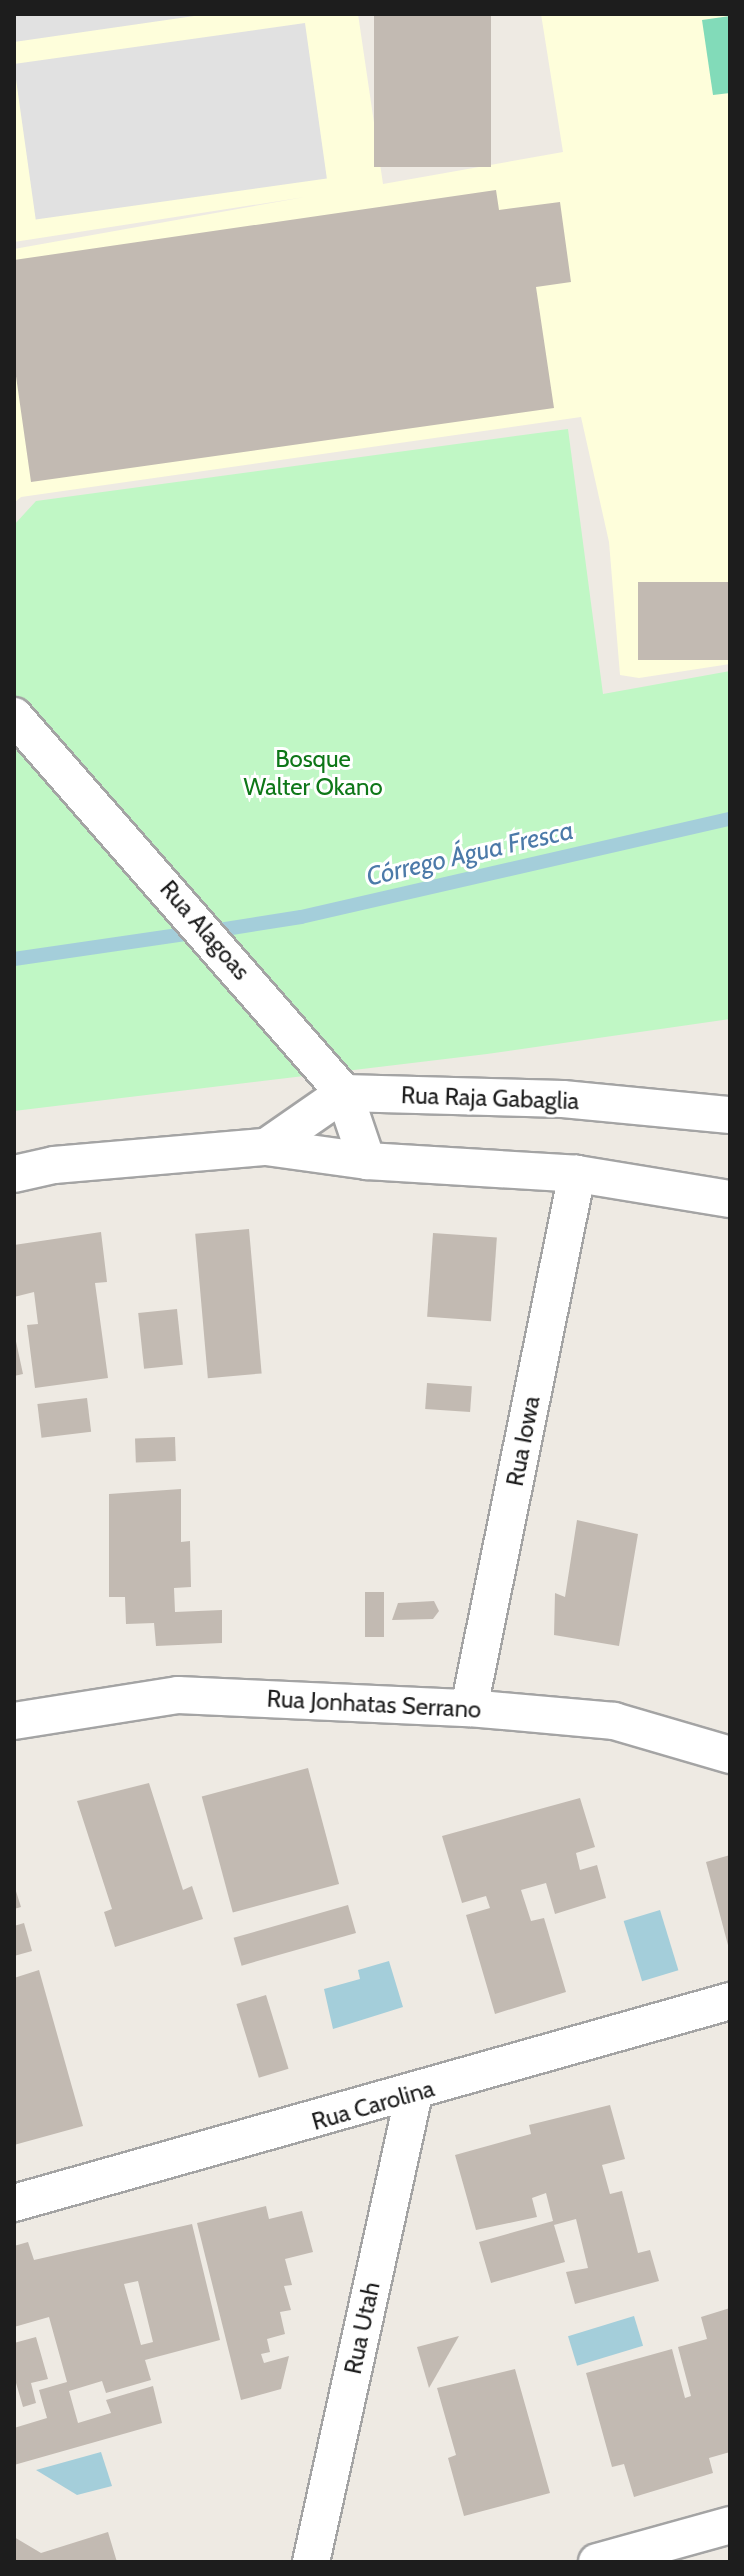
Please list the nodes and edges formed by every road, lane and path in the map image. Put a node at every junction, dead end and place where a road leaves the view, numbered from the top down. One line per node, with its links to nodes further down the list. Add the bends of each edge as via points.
1 (14, 716): 2 (street, Rua Alagoas)
2 (344, 1093): 3 (street, Rua Raja Gabaglia, via 563,1099); 4 (street); 5 (street, Rua Alagoas)
3 (730, 1115)
4 (266, 1147): 5 (street); 6 (street)
5 (367, 1161): 7 (street)
6 (14, 1174)
7 (577, 1174): 8 (street); 9 (street, Rua Iowa)
8 (730, 1199)
9 (469, 1708): 10 (street, Rua Jonhatas Serrano, via 178,1695); 11 (street, Rua Jonhatas Serrano, via 614,1721)
10 (14, 1721)
11 (730, 1755)
12 (730, 2001): 13 (street, Rua Carolina)
13 (414, 2094): 14 (street, Rua Carolina); 16 (street, Rua Utah)
14 (14, 2203)
15 (730, 2525): 17 (street)
16 (311, 2562)
17 (597, 2562)

